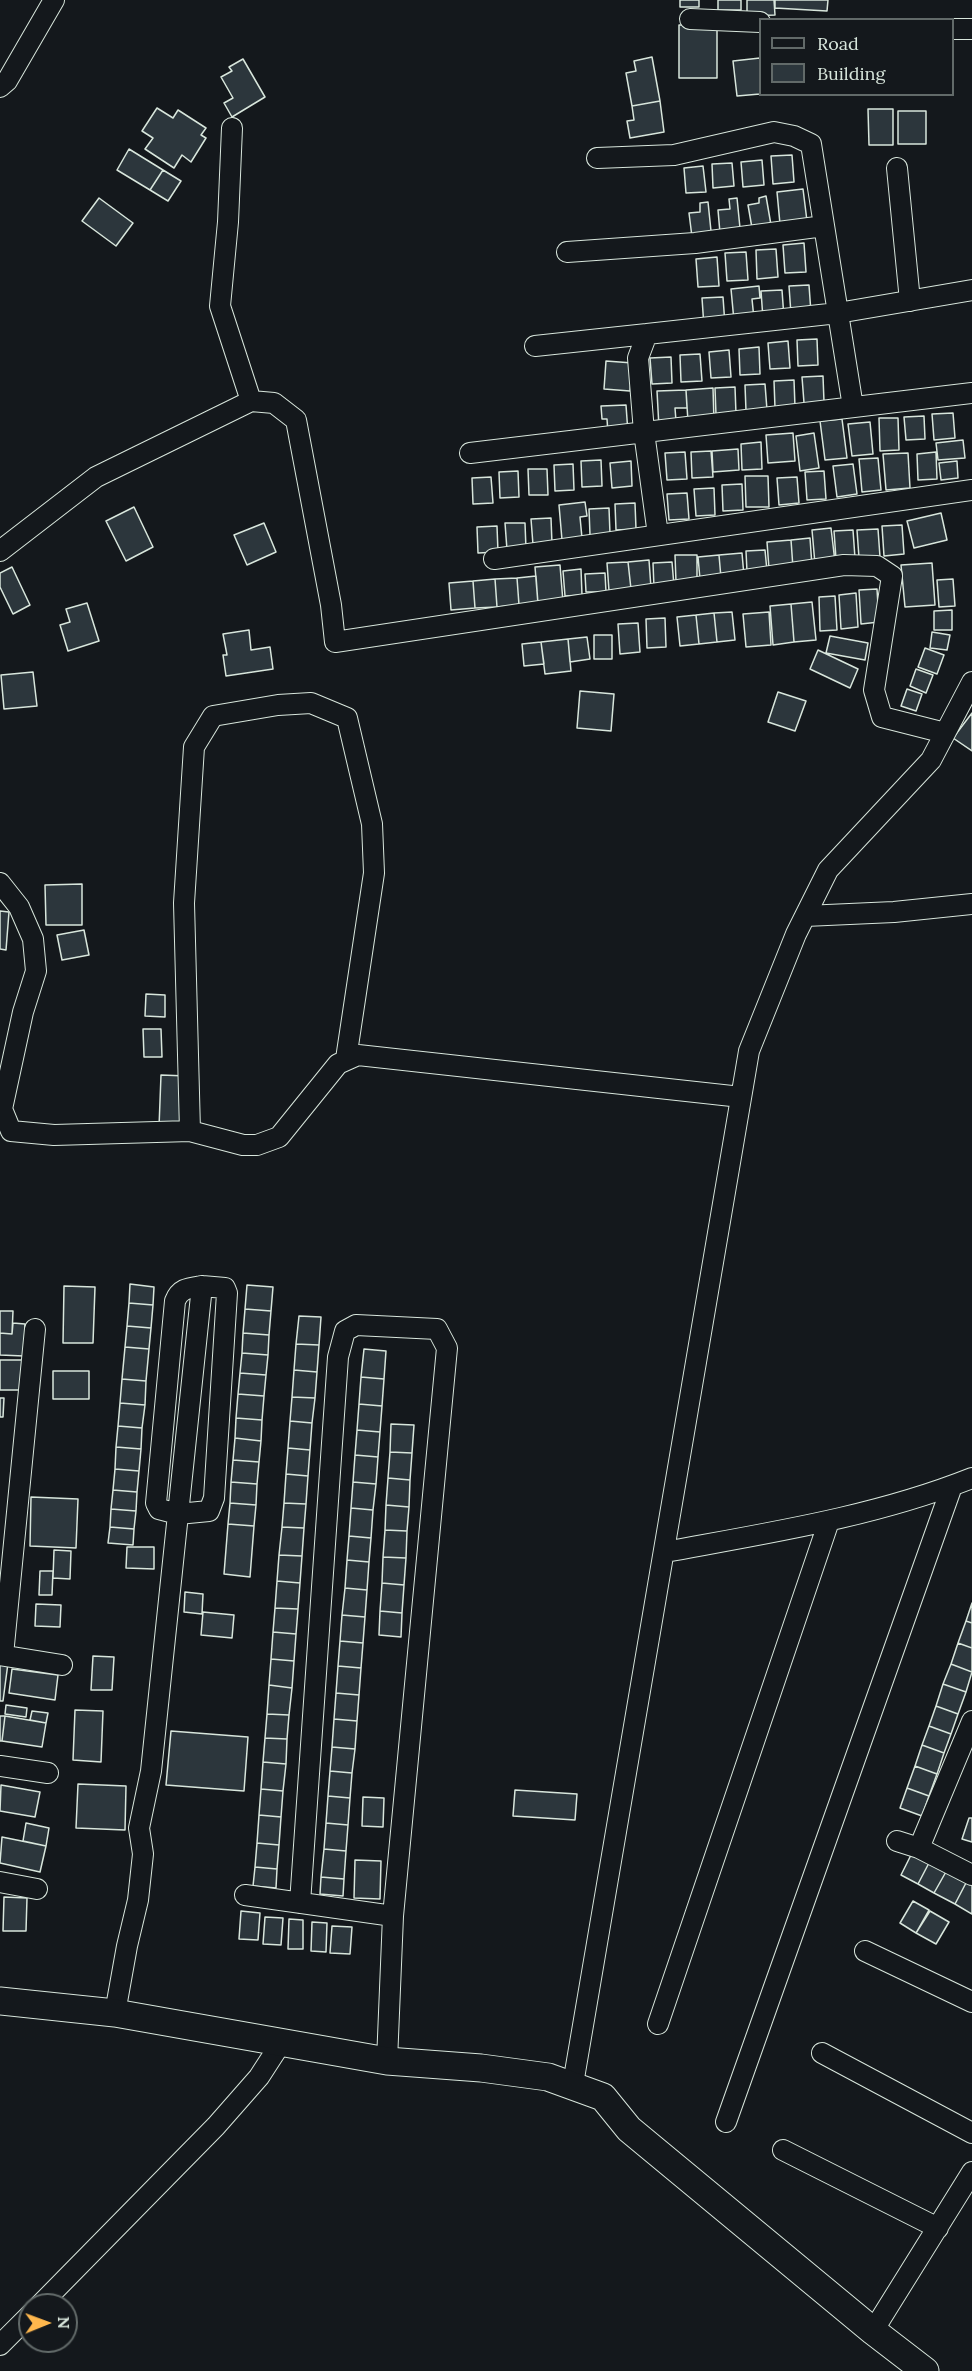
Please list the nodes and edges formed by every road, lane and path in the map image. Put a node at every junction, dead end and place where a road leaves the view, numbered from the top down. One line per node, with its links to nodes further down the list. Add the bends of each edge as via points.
1 (54, 0): 6 (street)
2 (690, 19): 3 (street)
3 (759, 22)
4 (954, 29): 5 (street)
5 (972, 30)
6 (2, 83)
7 (232, 128): 18 (street, via 220,306)
8 (597, 158): 10 (street, via 674,155 774,132 794,136 811,144)
9 (897, 168): 13 (street)
10 (824, 225): 11 (street, via 695,243); 14 (street)
11 (567, 252)
12 (972, 290): 13 (street)
13 (910, 301): 14 (street)
14 (838, 313): 15 (street); 19 (street)
15 (647, 334): 16 (street); 20 (street, via 639,358)
16 (535, 346)
17 (972, 393): 19 (street)
18 (251, 400): 24 (street, via 96,477); 27 (street, via 274,403 296,420 335,642 844,565 877,566 892,576 874,690 882,717)
19 (853, 407): 20 (street)
20 (644, 432): 21 (street); 23 (street)
21 (470, 453)
22 (972, 490): 23 (street)
23 (658, 535): 25 (street)
24 (0, 551)
25 (494, 559)
26 (972, 682): 27 (street)
27 (945, 733): 30 (street, via 931,760 828,870)
28 (0, 883): 33 (street, via 19,907 33,939 36,971 2,1109 11,1131 54,1135)
29 (972, 904): 30 (street)
30 (805, 916): 32 (street, via 749,1051)
31 (346, 1059): 32 (street, via 358,1055); 33 (street, via 279,1137 268,1143 243,1145); 33 (street, via 374,873 372,824 347,718 311,703 213,716 194,747 184,903)
32 (741, 1098): 39 (street)
33 (190, 1131)
34 (35, 1329): 40 (street)
35 (972, 1478): 36 (street)
36 (952, 1486): 38 (street); 62 (street)
37 (178, 1514): 37 (street, via 202,1286 221,1287 227,1293 214,1498 209,1511); 56 (street, via 151,1771 139,1828 143,1854 138,1900)
38 (829, 1521): 39 (street); 57 (street)
39 (665, 1552): 61 (street)
40 (2, 1655): 41 (street)
41 (62, 1665)
42 (972, 1721): 46 (street)
43 (0, 1766): 44 (street)
44 (48, 1773)
45 (897, 1841): 46 (street)
46 (919, 1848): 47 (street)
47 (972, 1875)
48 (0, 1882): 49 (street)
49 (37, 1889)
50 (245, 1895): 51 (street)
51 (300, 1903): 52 (street); 52 (street, via 338,1357 345,1332 356,1326 437,1329 447,1348)
52 (393, 1916): 60 (street)
53 (865, 1951): 55 (street)
54 (0, 2001): 56 (street)
55 (972, 2002)
56 (115, 2013): 58 (street)
57 (658, 2024)
58 (281, 2043): 60 (street); 67 (street, via 259,2077 216,2126)
59 (822, 2053): 63 (street)
60 (387, 2061): 61 (street, via 481,2068 548,2077)
61 (573, 2085): 69 (street, via 603,2097 629,2129)
62 (726, 2122)
63 (972, 2133)
64 (783, 2150): 66 (street)
65 (972, 2172): 66 (street)
66 (938, 2228): 69 (street)
67 (52, 2293)
68 (18, 2327): 70 (street)
69 (873, 2331): 71 (street)
70 (0, 2345)
71 (925, 2371)

